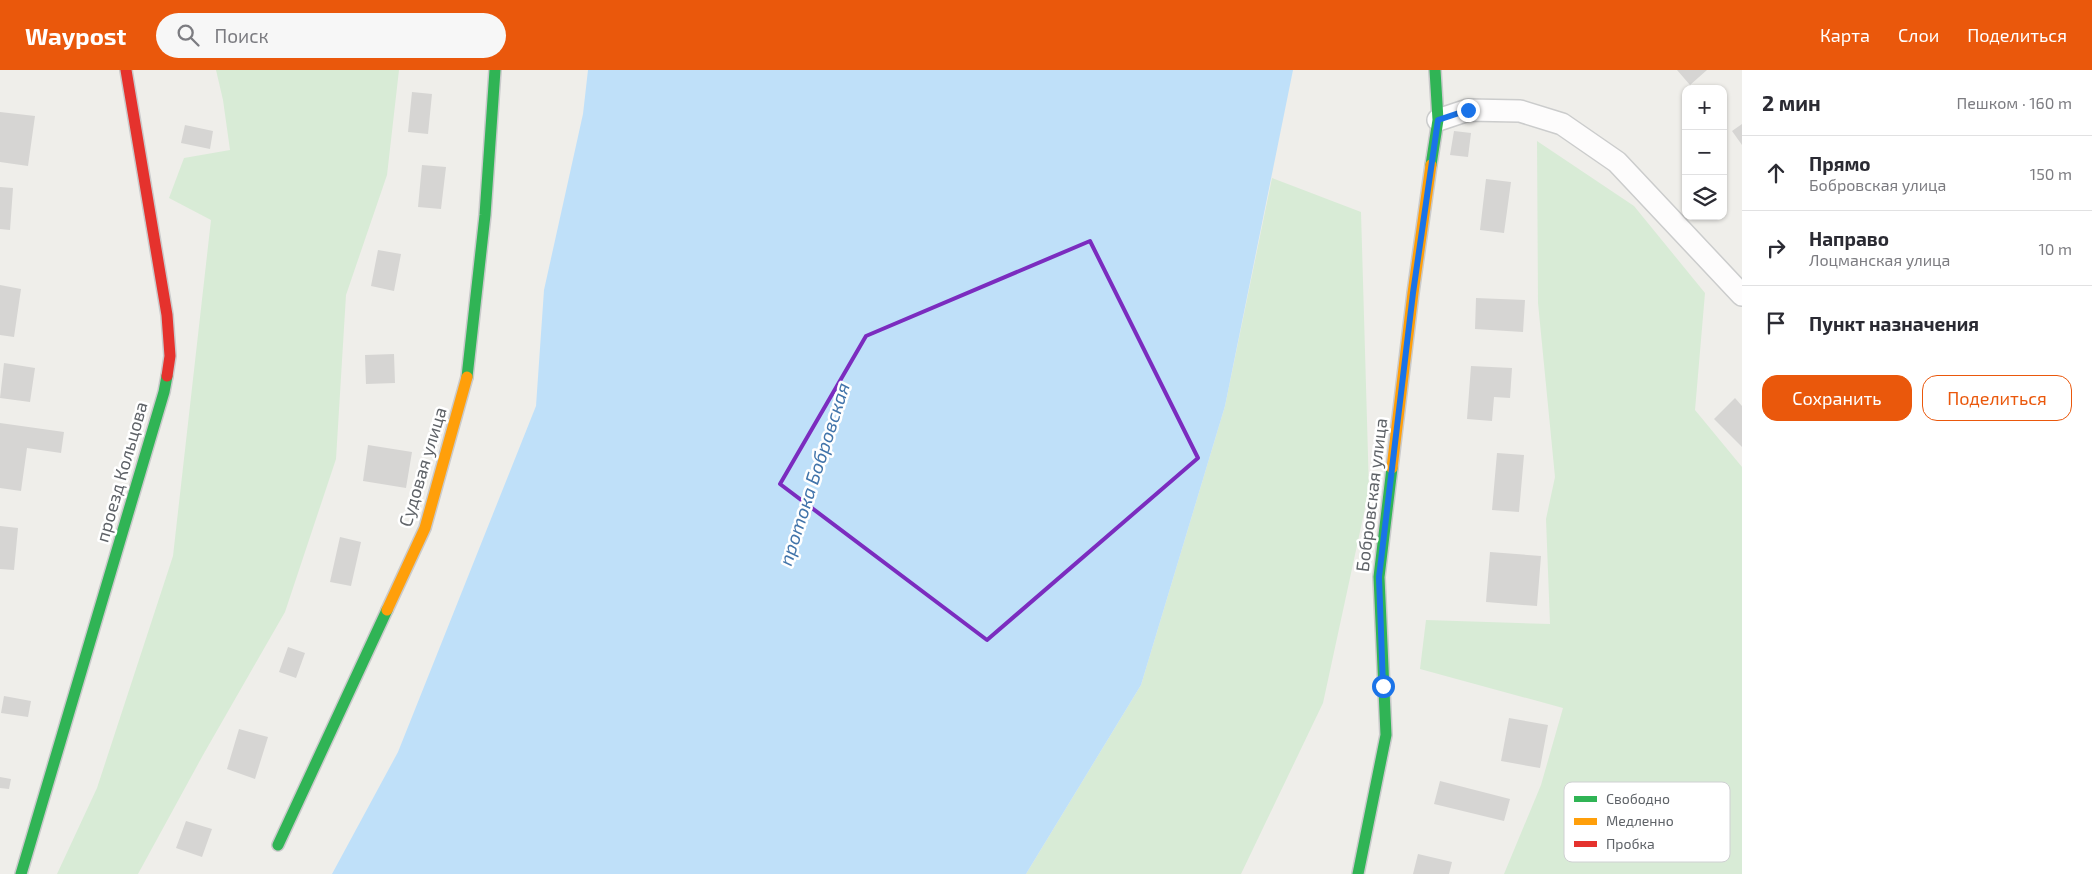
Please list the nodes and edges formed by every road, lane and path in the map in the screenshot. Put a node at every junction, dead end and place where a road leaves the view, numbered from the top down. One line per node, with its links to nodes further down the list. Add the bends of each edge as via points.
1 (126, 70): 7 (street, проезд Кольцова, via 167,315 170,356 164,392)
2 (494, 70): 6 (street, Судовая улица, via 485,215 467,379 425,528)
3 (1435, 70): 4 (street, Бобровская улица)
4 (1438, 120): 5 (street, via 1468,110 1520,111 1562,124 1616,162); 8 (street, Бобровская улица, via 1413,293 1379,577 1386,735)
5 (1742, 295)
6 (278, 845)
7 (21, 874)
8 (1358, 874)

